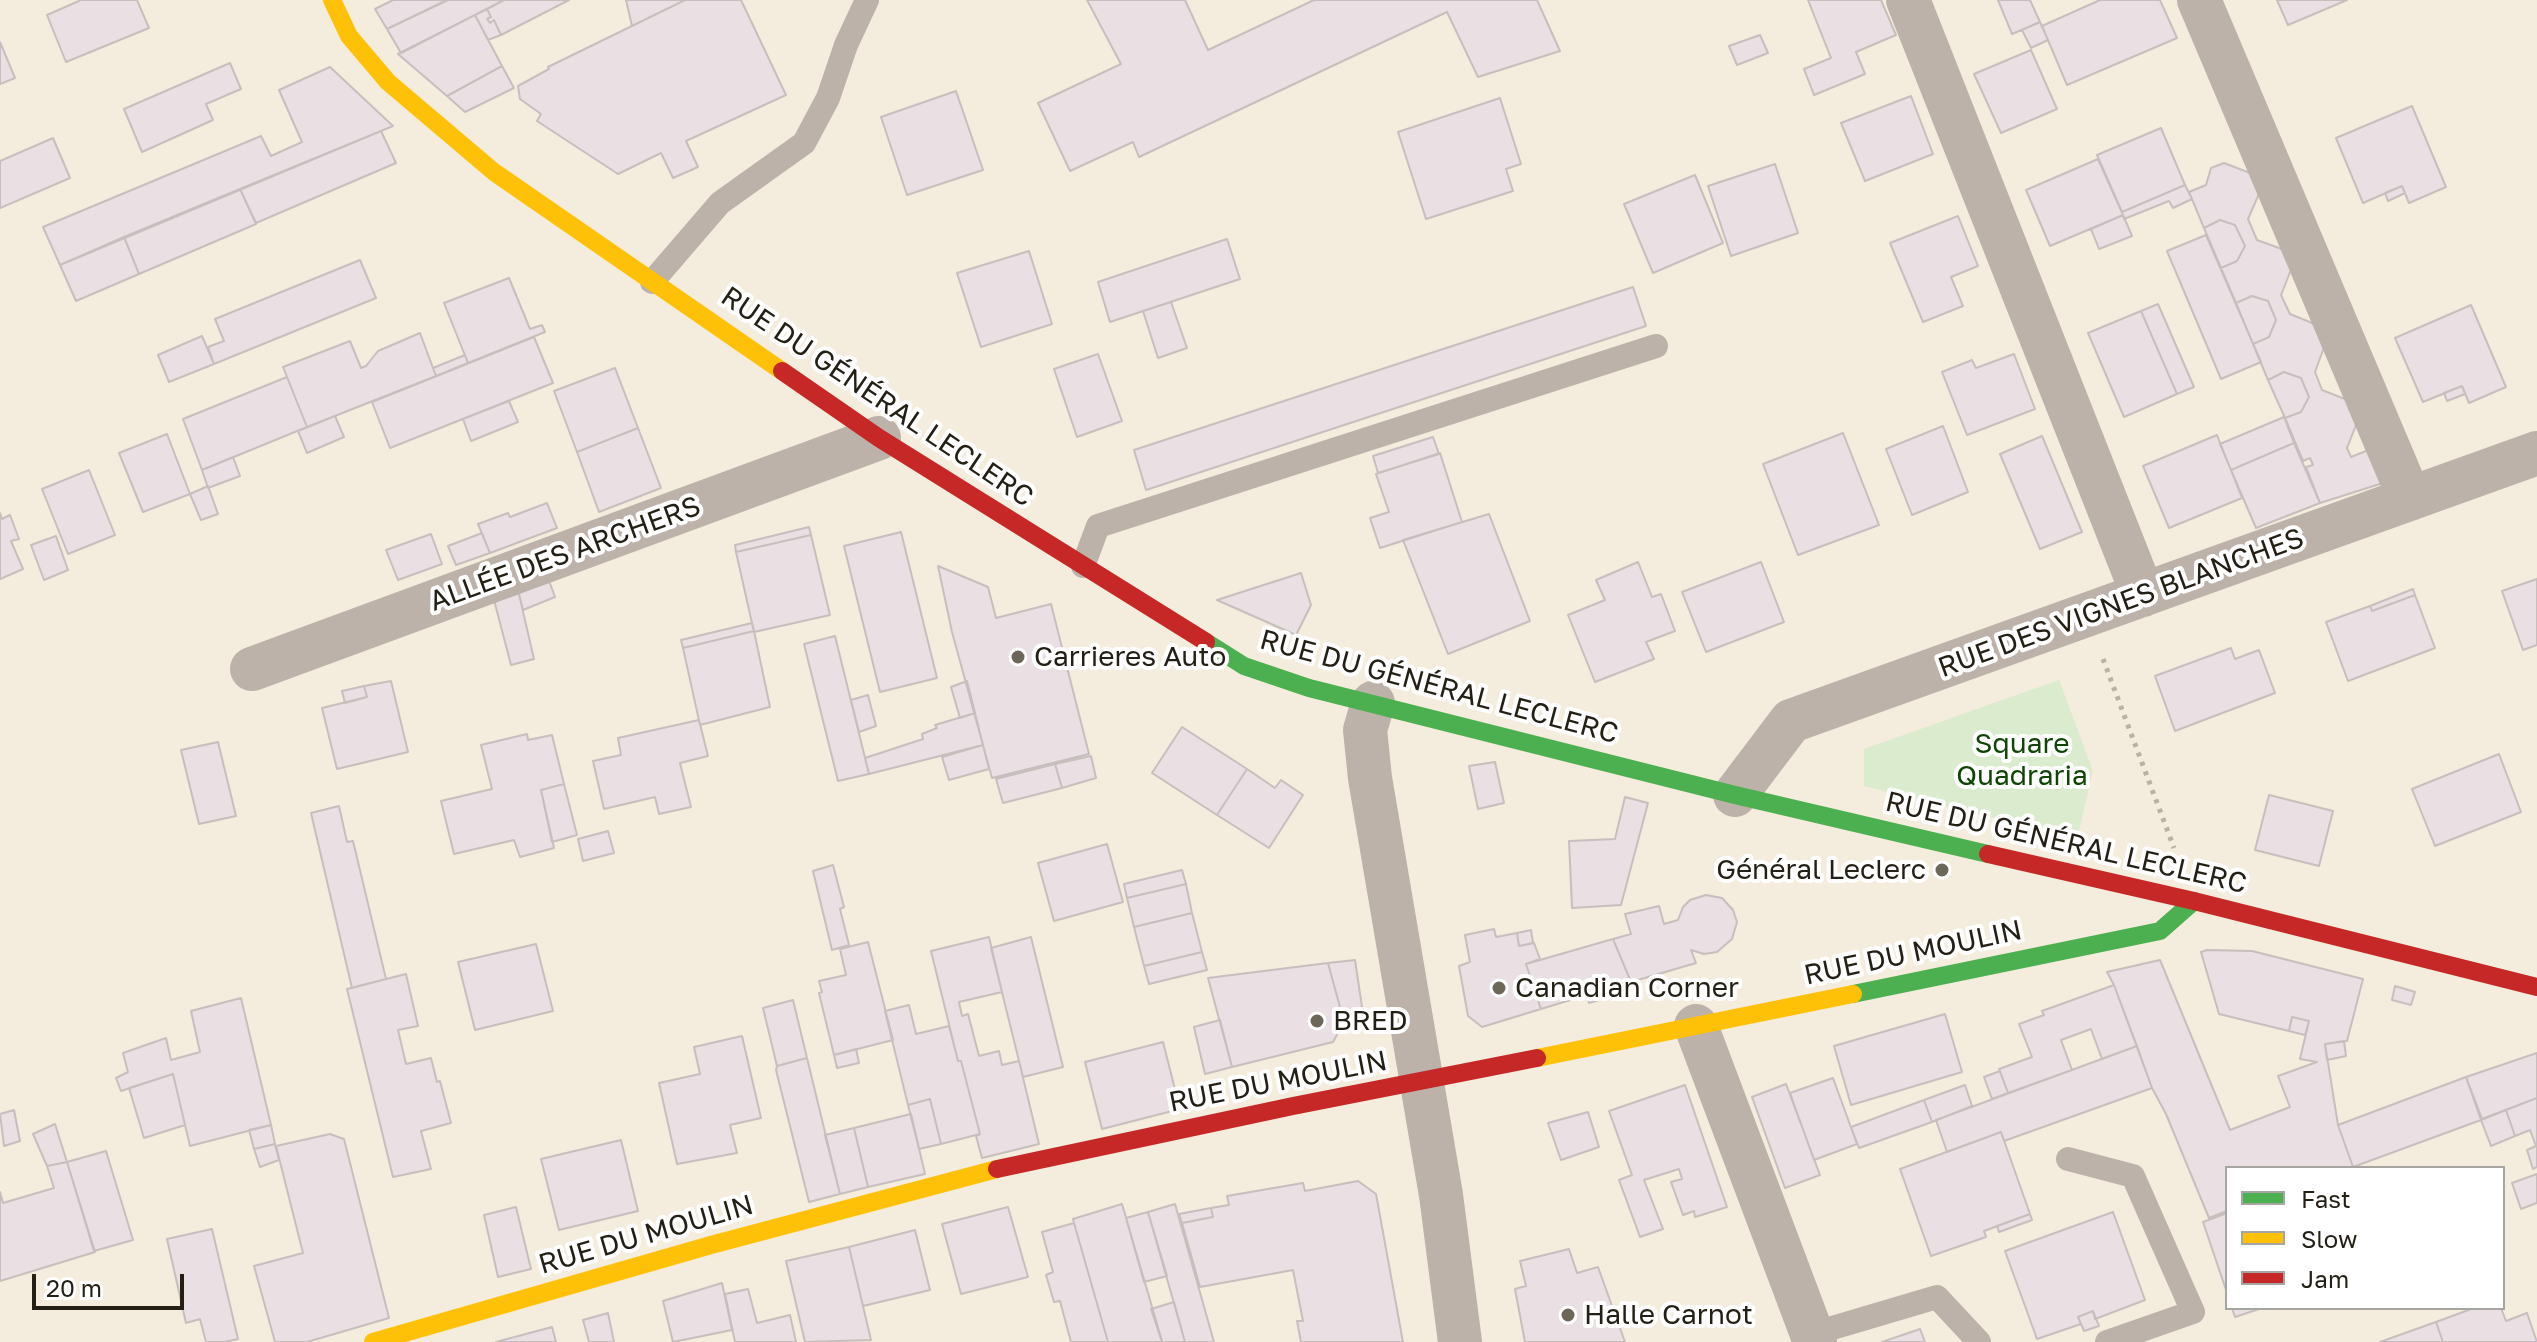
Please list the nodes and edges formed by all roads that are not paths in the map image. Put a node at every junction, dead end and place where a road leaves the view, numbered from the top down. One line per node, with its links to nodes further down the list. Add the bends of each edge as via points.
1 (332, 0): 5 (street, RUE DU GÉNÉRAL LECLERC, via 349,36 400,92 494,172)
2 (867, 0): 5 (lane, via 804,143 720,203)
3 (1908, 0): 11 (street)
4 (2199, 0): 9 (street)
5 (652, 282): 7 (street, RUE DU GÉNÉRAL LECLERC)
6 (1656, 346): 10 (lane, via 1098,526)
7 (879, 438): 10 (street, RUE DU GÉNÉRAL LECLERC); 12 (street, ALLÉE DES ARCHERS)
8 (2537, 453): 9 (street, RUE DES VIGNES BLANCHES)
9 (2410, 499): 11 (street, RUE DES VIGNES BLANCHES)
10 (1083, 566): 13 (street, RUE DU GÉNÉRAL LECLERC, via 1244,666)
11 (2143, 595): 14 (street, RUE DES VIGNES BLANCHES, via 1791,721)
12 (252, 669)
13 (1373, 703): 14 (street, RUE DU GÉNÉRAL LECLERC); 18 (street, via 1365,730 1370,778)
14 (1735, 795): 15 (street, RUE DU GÉNÉRAL LECLERC)
15 (2194, 901): 16 (street, RUE DU GÉNÉRAL LECLERC); 17 (street, RUE DU MOULIN, via 2160,931)
16 (2537, 987)
17 (1696, 1026): 18 (street, RUE DU MOULIN); 20 (street)
18 (1422, 1082): 21 (street, RUE DU MOULIN, via 1012,1165); 22 (street)
19 (2068, 1159): 24 (lane, via 2133,1176 2193,1312)
20 (1813, 1338): 23 (lane, via 1937,1297)
21 (373, 1342)
22 (1460, 1342)
23 (1979, 1342)
24 (2107, 1342)

